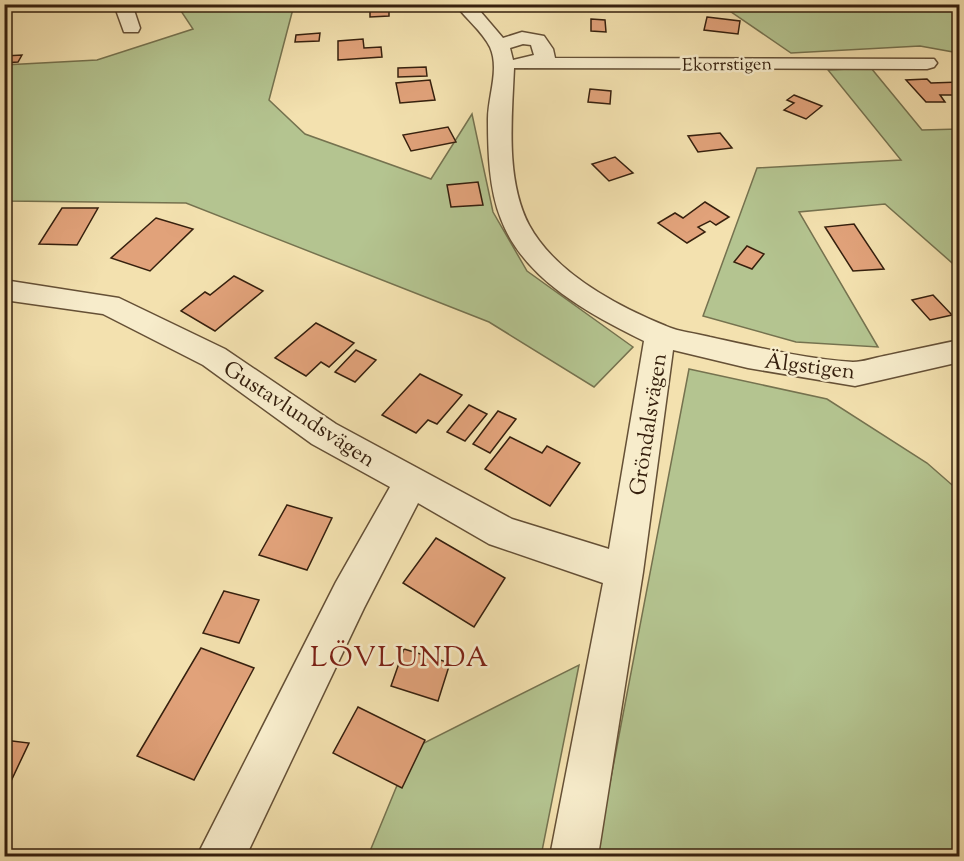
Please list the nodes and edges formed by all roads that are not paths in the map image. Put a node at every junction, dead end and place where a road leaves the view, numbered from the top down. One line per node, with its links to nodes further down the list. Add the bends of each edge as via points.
1 (127, 4): 3 (street)
2 (464, 4): 4 (street)
3 (131, 28)
4 (510, 57): 5 (street, Ekorrstigen); 7 (street, Gröndalsvägen, via 499,109 500,153 516,225 549,270 595,304)
5 (927, 63)
6 (4, 290): 9 (street, Gustavlundsvägen, via 109,305 214,357 324,434)
7 (660, 336): 8 (street, Älgstigen, via 748,357 855,374); 10 (street, Gröndalsvägen)
8 (960, 351)
9 (411, 482): 10 (street, Gustavlundsvägen, via 501,532); 11 (street)
10 (624, 572): 12 (street, Gröndalsvägen)
11 (220, 856)
12 (574, 856)

